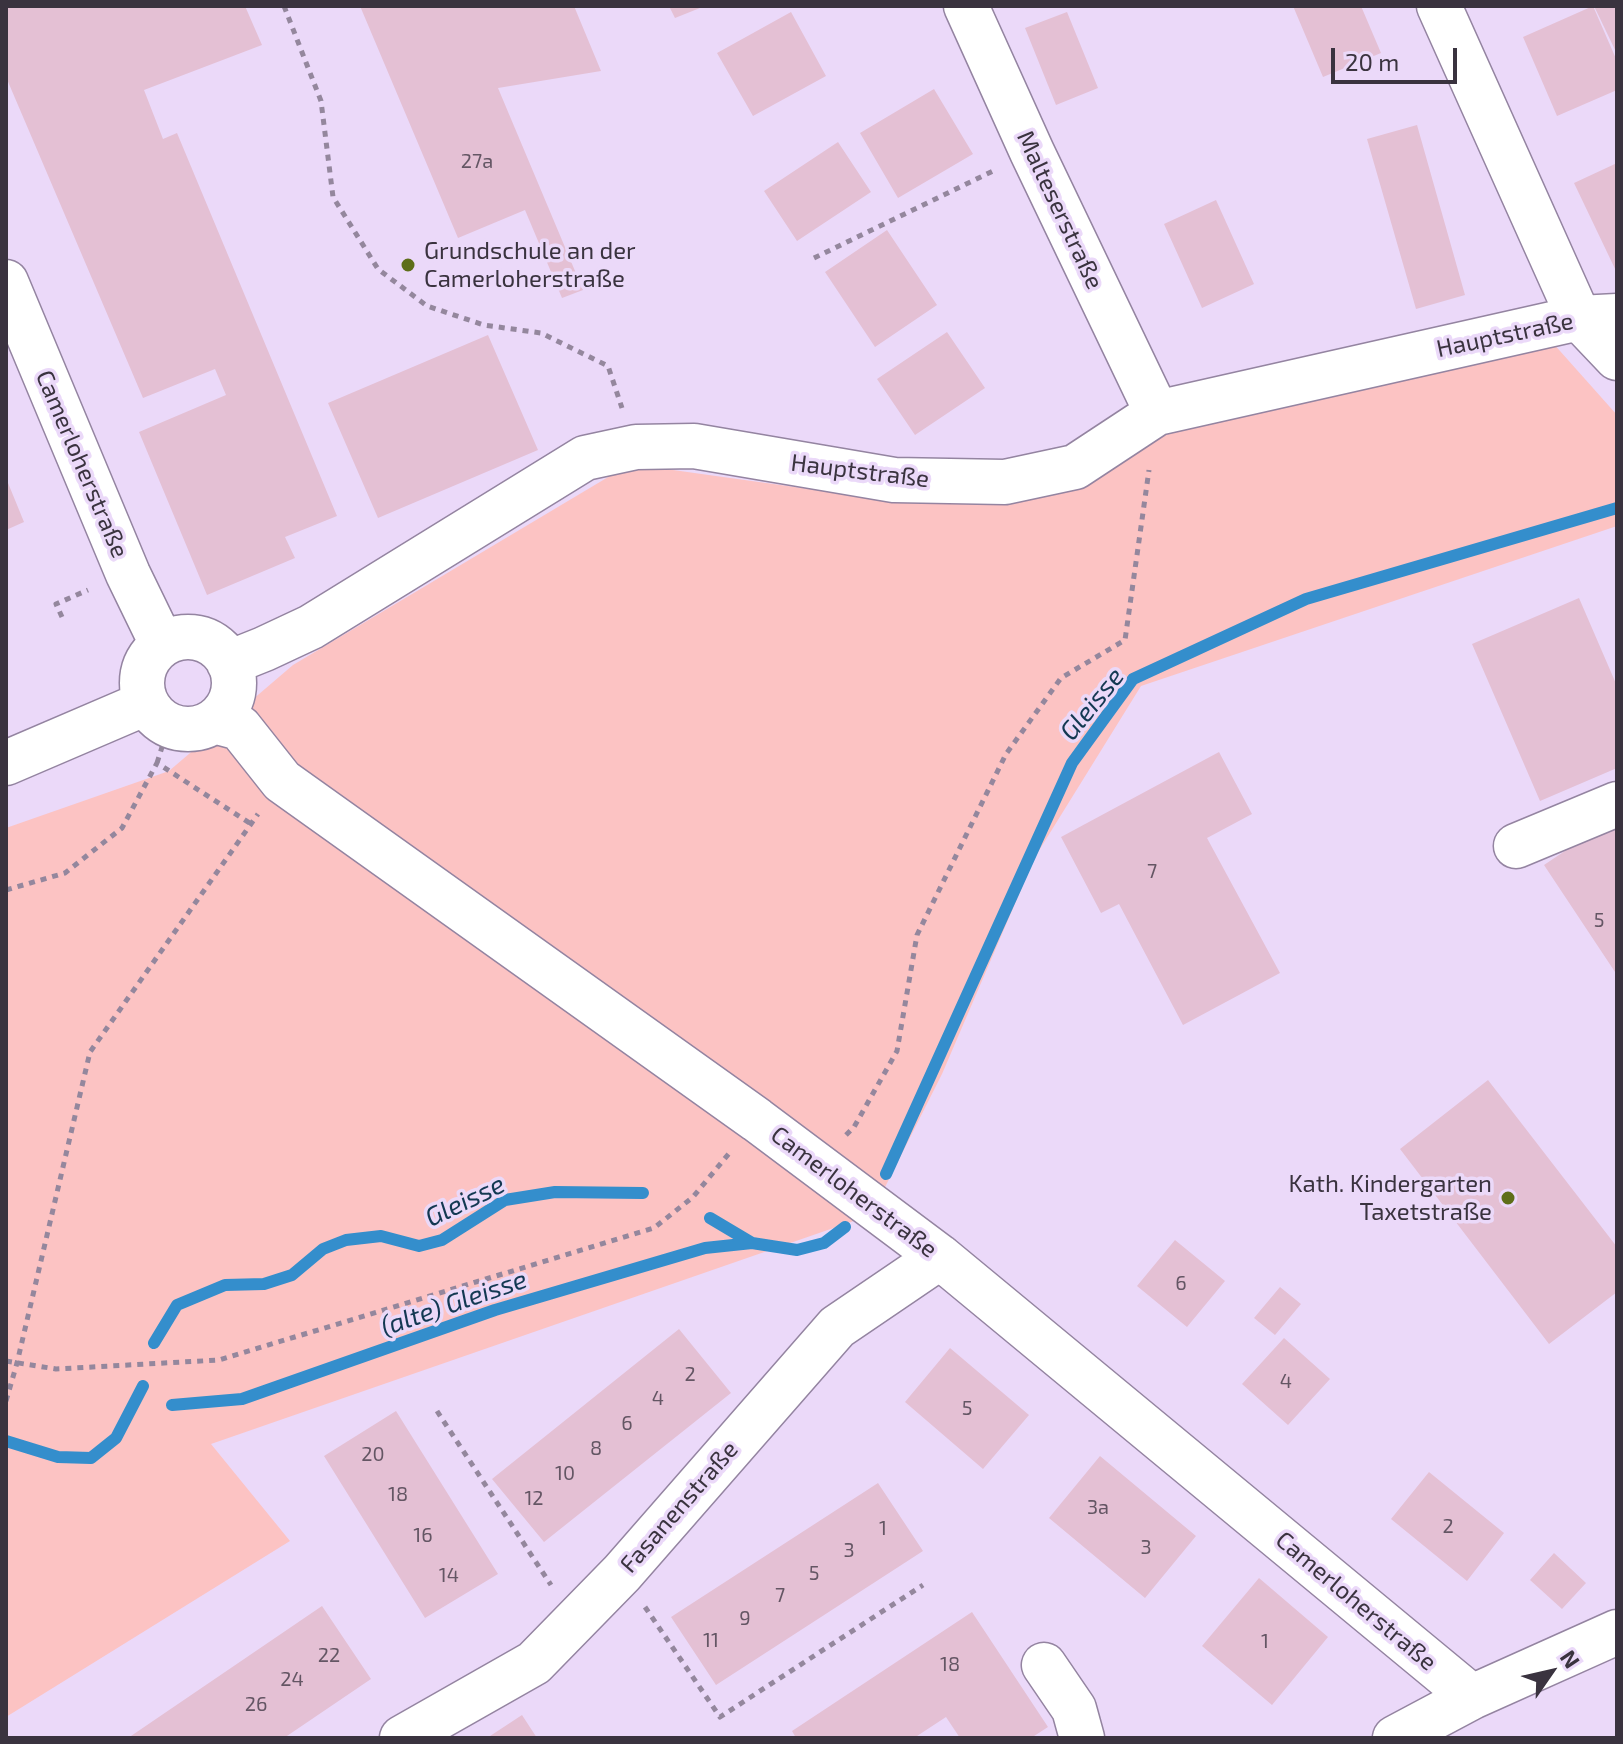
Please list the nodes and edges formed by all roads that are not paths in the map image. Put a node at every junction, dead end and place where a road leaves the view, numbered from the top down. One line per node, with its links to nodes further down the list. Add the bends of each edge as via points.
1 (966, 6): 6 (street, Malteserstraße)
2 (1439, 6): 4 (street)
3 (6, 282): 7 (street, Camerloherstraße)
4 (1598, 317): 5 (street); 6 (street, Hauptstraße)
5 (1617, 358)
6 (1157, 413): 8 (street, Hauptstraße, via 1075,467 1005,482 894,480 694,446 636,447 585,458 311,627)
7 (162, 644): 8 (street, via 192,636 220,650); 9 (street, via 141,677)
8 (229, 663): 10 (street, via 230,700)
9 (146, 703): 10 (street, via 169,725 184,729); 11 (street)
10 (214, 721): 14 (street, Camerloherstraße, via 240,728 282,781)
11 (6, 763)
12 (1617, 804): 13 (street)
13 (1516, 846)
14 (940, 1257): 17 (street, Camerloherstraße); 18 (street, Fasanenstraße, via 837,1327 622,1573 534,1663)
15 (1617, 1632): 17 (street)
16 (1044, 1665): 19 (street, via 1074,1709)
17 (1472, 1697): 20 (street)
18 (402, 1738)
19 (1082, 1738)
20 (1395, 1738)

